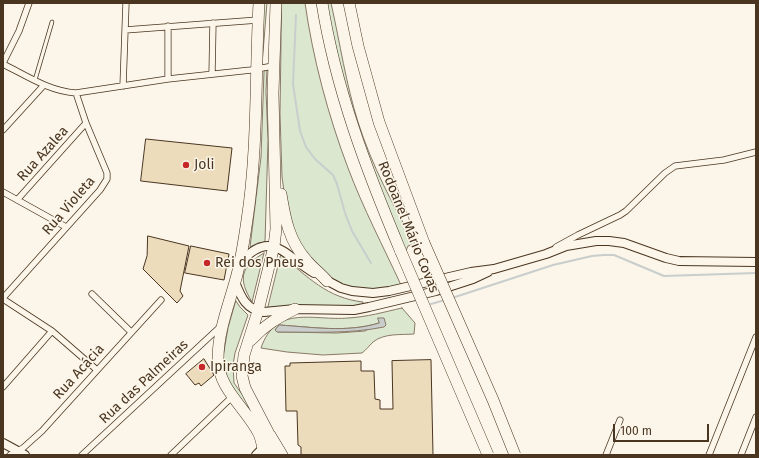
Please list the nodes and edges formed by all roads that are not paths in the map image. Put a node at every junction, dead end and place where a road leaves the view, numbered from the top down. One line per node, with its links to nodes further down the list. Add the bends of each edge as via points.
1 (29, 3): 12 (street)
2 (126, 3): 11 (street)
3 (259, 3): 7 (highway)
4 (276, 3): 13 (highway)
5 (322, 3): 58 (highway, Rodoanel Mário Covas, bridge, via 340,85 373,184)
6 (349, 3): 59 (highway, Rodoanel Mário Covas, bridge, via 375,109 399,178 424,243)
7 (258, 20): 9 (street); 14 (highway)
8 (52, 22): 17 (lane)
9 (213, 23): 10 (street); 15 (street)
10 (168, 26): 11 (street); 16 (street)
11 (125, 30): 19 (street)
12 (3, 63): 17 (street)
13 (273, 66): 14 (street); 23 (highway)
14 (256, 69): 15 (street); 31 (highway, via 252,171)
15 (212, 74): 16 (street)
16 (168, 79): 19 (street)
17 (35, 80): 18 (street)
18 (44, 85): 20 (street); 22 (street)
19 (123, 86): 20 (street)
20 (76, 93): 21 (street, Rua Violeta)
21 (86, 123): 26 (street, Rua Azalea); 27 (street, Rua Violeta, via 106,168 107,179)
22 (3, 130)
23 (274, 148): 28 (highway); 33 (highway, via 284,216 290,237 307,261)
24 (756, 152): 29 (street, via 724,160 675,166 626,211)
25 (3, 192): 26 (street)
26 (17, 200): 27 (street)
27 (66, 227): 36 (street, Rua Violeta)
28 (274, 246): 31 (main road, via 257,248); 33 (main road); 39 (highway)
29 (546, 254): 30 (main road, via 580,243 609,241 624,243 679,261); 32 (main road)
30 (756, 262)
31 (240, 264): 34 (highway)
32 (494, 269): 33 (main road, via 373,293 352,291); 38 (main road, via 443,289 369,308)
33 (327, 281)
34 (235, 282): 39 (main road, via 244,301); 40 (highway)
35 (92, 294): 42 (street)
36 (3, 299): 41 (street)
37 (161, 300): 42 (street, Rua Acácia)
38 (295, 309): 39 (main road); 44 (highway, via 266,325)
39 (258, 311): 44 (highway)
40 (222, 326): 47 (highway, via 218,360 225,384); 55 (street, Rua das Palmeiras)
41 (52, 331): 45 (street); 46 (street)
42 (131, 332): 45 (street, Rua Acácia)
43 (756, 337): 61 (street)
44 (248, 343): 50 (highway, via 242,364 242,376 245,388)
45 (97, 370): 52 (street, Rua Acácia, via 42,431 23,448)
46 (3, 386)
47 (233, 396): 53 (highway, via 262,440); 56 (street)
48 (756, 417): 62 (street)
49 (620, 420): 60 (street)
50 (268, 432): 53 (highway); 57 (highway)
51 (3, 443): 52 (main road)
52 (13, 453): 54 (main road)
53 (263, 453)
54 (25, 455)
55 (82, 455)
56 (171, 455)
57 (282, 455)
58 (488, 455)
59 (515, 455)
60 (606, 455)
61 (710, 455)
62 (742, 455)

